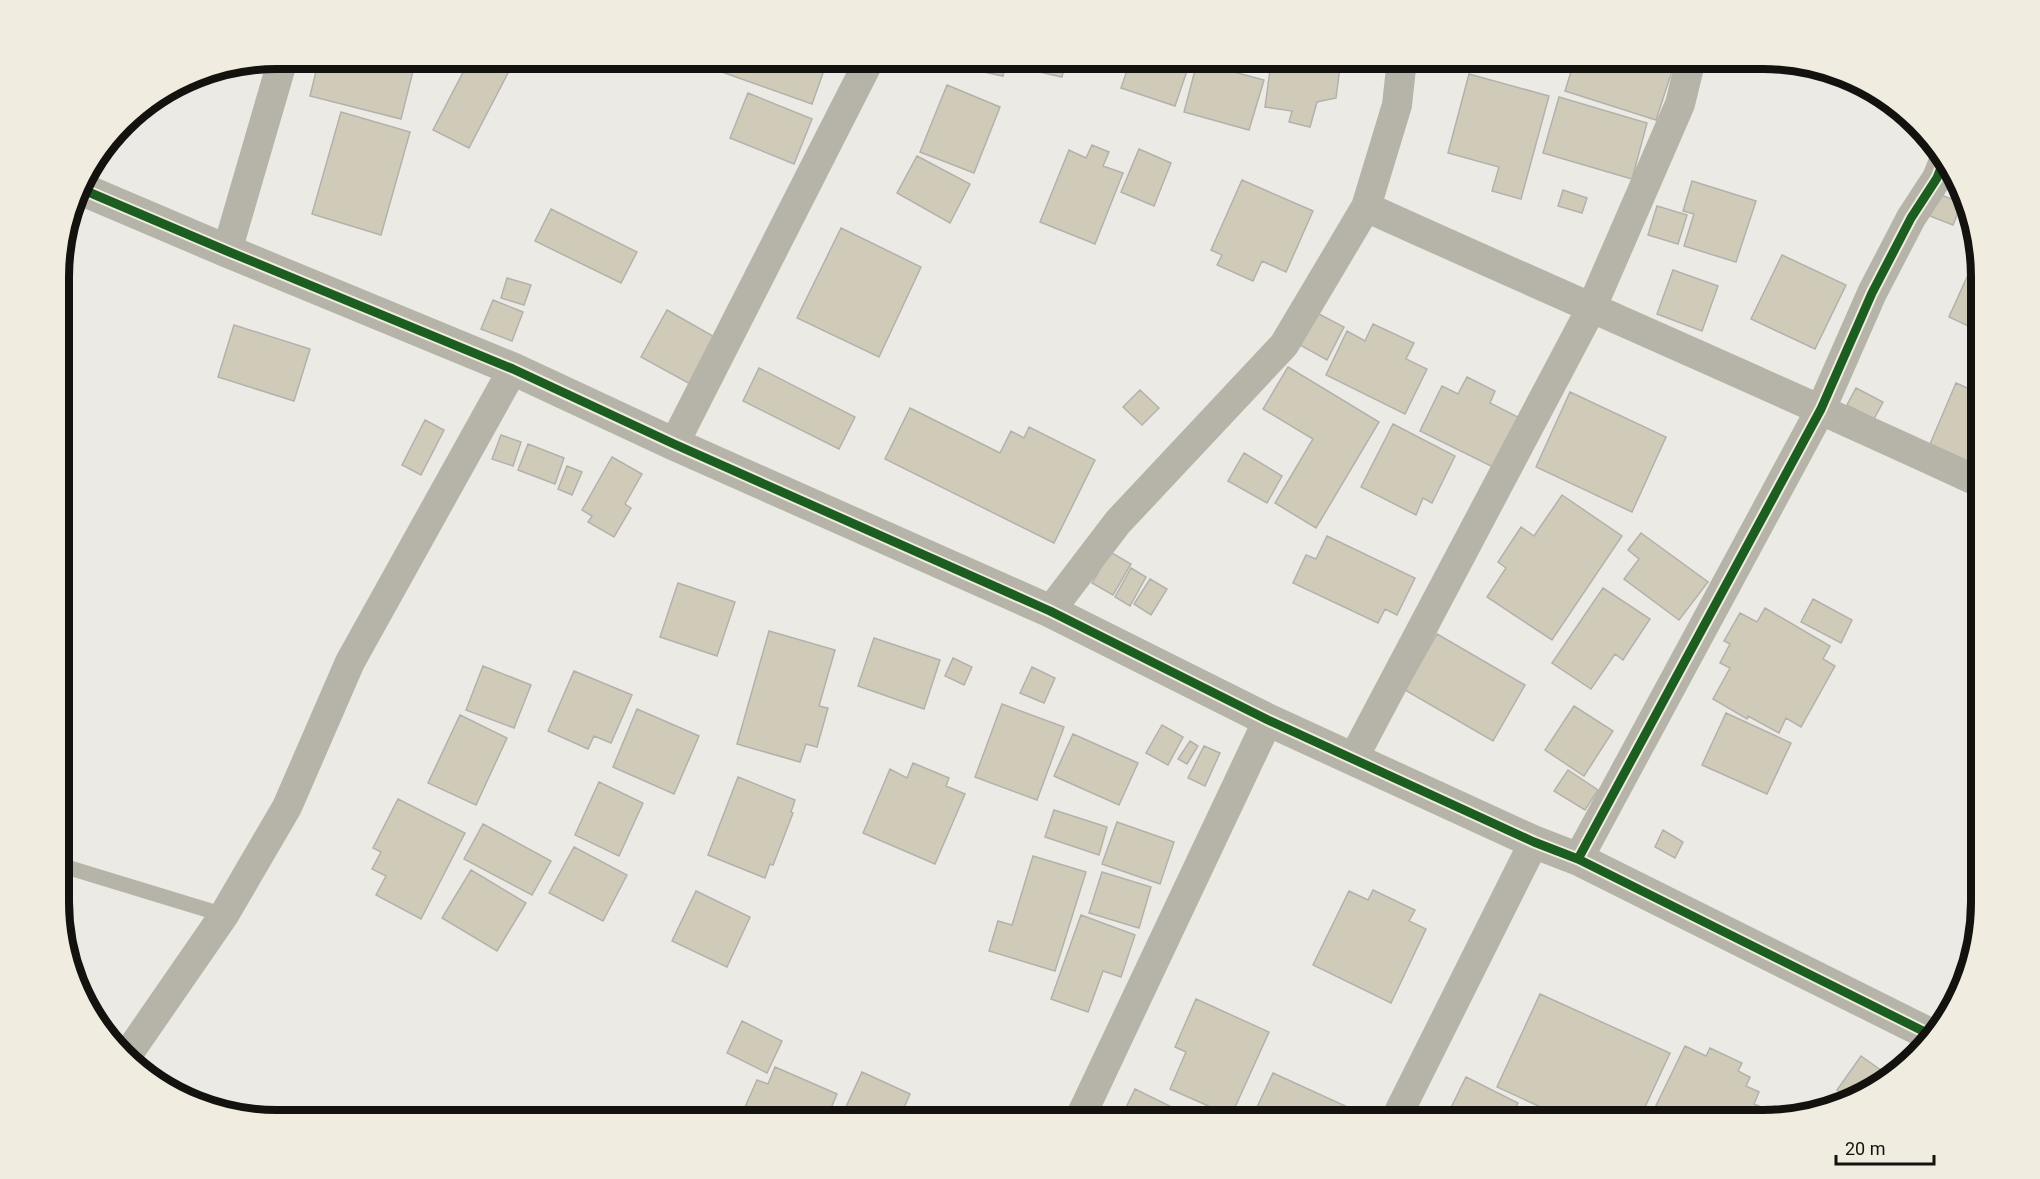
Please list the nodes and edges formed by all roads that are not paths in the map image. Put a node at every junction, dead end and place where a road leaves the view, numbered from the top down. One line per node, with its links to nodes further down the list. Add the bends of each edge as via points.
1 (280, 69): 8 (street)
2 (864, 69): 12 (street)
3 (1401, 69): 7 (street, via 1397,105)
4 (1688, 69): 9 (street, via 1680,104)
5 (1944, 176): 11 (street, via 1911,218 1872,293)
6 (87, 192): 8 (street)
7 (1366, 207): 9 (street); 14 (street, via 1284,345 1118,522)
8 (227, 252): 10 (street)
9 (1591, 309): 11 (street); 16 (street)
10 (513, 369): 12 (street); 20 (street, via 350,662 287,807)
11 (1821, 408): 13 (street); 18 (street)
12 (674, 444): 14 (street)
13 (1971, 478)
14 (1050, 611): 15 (street)
15 (1268, 720): 16 (street); 23 (street)
16 (1353, 759): 17 (street)
17 (1534, 842): 18 (street); 24 (street)
18 (1578, 859): 21 (street)
19 (69, 868): 20 (lane)
20 (224, 915): 22 (street)
21 (1925, 1032)
22 (131, 1049)
23 (1084, 1110)
24 (1400, 1110)

